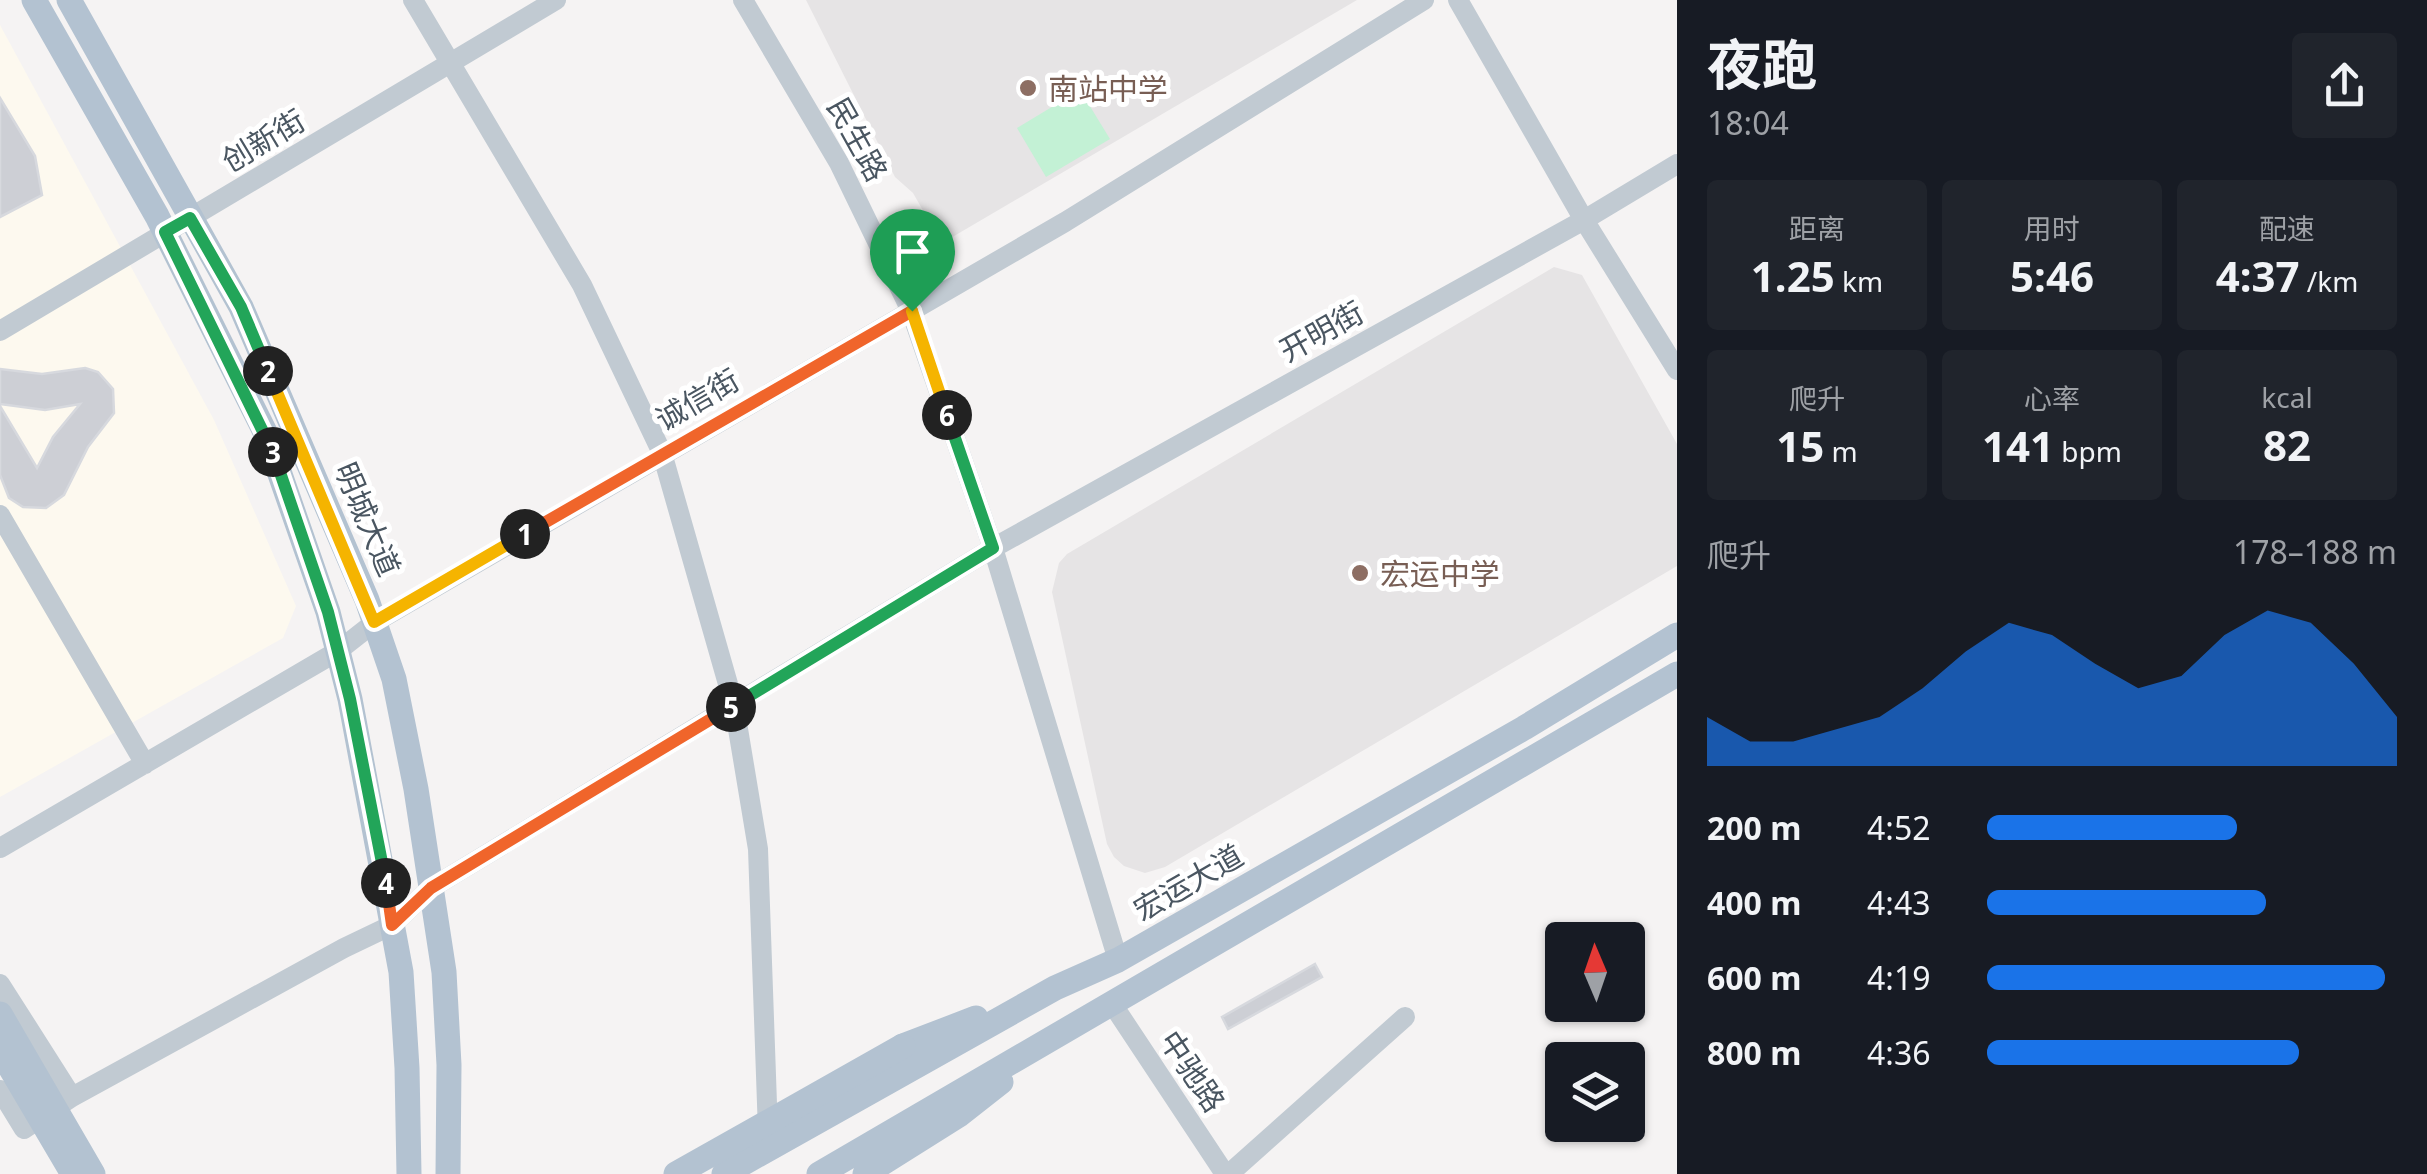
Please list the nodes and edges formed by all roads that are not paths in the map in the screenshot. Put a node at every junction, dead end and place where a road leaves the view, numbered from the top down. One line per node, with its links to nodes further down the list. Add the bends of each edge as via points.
1 (34, 0): 12 (main road)
2 (69, 0): 10 (main road, 明城大道)
3 (414, 0): 8 (street)
4 (556, 0): 8 (street, 创新街)
5 (743, 0): 13 (street, 民生路, via 839,162)
6 (1424, 0): 13 (street, 诚信街)
7 (1458, 0): 11 (street)
8 (451, 64): 10 (street, 创新街); 16 (street, via 582,285)
9 (1677, 164): 11 (street, 开明街)
10 (190, 218): 12 (street, 创新街); 19 (main road, 明城大道, via 241,307)
11 (1584, 220): 15 (street); 18 (street, 开明街)
12 (165, 232): 14 (street, 创新街); 21 (main road, via 266,434)
13 (912, 311): 16 (street, 诚信街); 18 (street, 民生路)
14 (0, 331)
15 (1677, 370)
16 (662, 453): 19 (street, 诚信街); 23 (street)
17 (0, 515): 24 (street)
18 (993, 548): 23 (street, 开明街); 28 (street, 民生路)
19 (374, 622): 21 (street, 诚信街); 26 (main road, 明城大道, via 394,679)
20 (1677, 635): 28 (main road, 宏运大道)
21 (338, 651): 24 (street, 诚信街); 27 (main road)
22 (1677, 674): 31 (main road)
23 (734, 705): 26 (street, 开明街); 38 (street, via 758,849)
24 (145, 764): 25 (street, 诚信街)
25 (0, 848)
26 (431, 888): 27 (street, 开明街); 42 (main road, 明城大道, via 444,972)
27 (392, 925): 37 (street, 开明街); 41 (main road, via 405,1030)
28 (1118, 960): 30 (main road, 宏运大道)
29 (0, 984): 37 (street)
30 (1055, 988): 38 (main road, 宏运大道); 43 (main road, bridge, via 903,1046)
31 (1111, 1002): 34 (main road); 47 (street, 中驰路)
32 (0, 1014): 40 (main road, bridge)
33 (1405, 1018): 47 (street)
34 (1077, 1022): 45 (main road); 46 (main road, via 958,1115)
35 (0, 1050): 39 (main road, bridge)
36 (0, 1090): 37 (street, 开明街, via 24,1130)
37 (72, 1097)
38 (769, 1149): 44 (main road, 宏运大道)
39 (73, 1174)
40 (94, 1174)
41 (409, 1174)
42 (448, 1174)
43 (676, 1174)
44 (724, 1174)
45 (819, 1174)
46 (865, 1174)
47 (1227, 1174)

